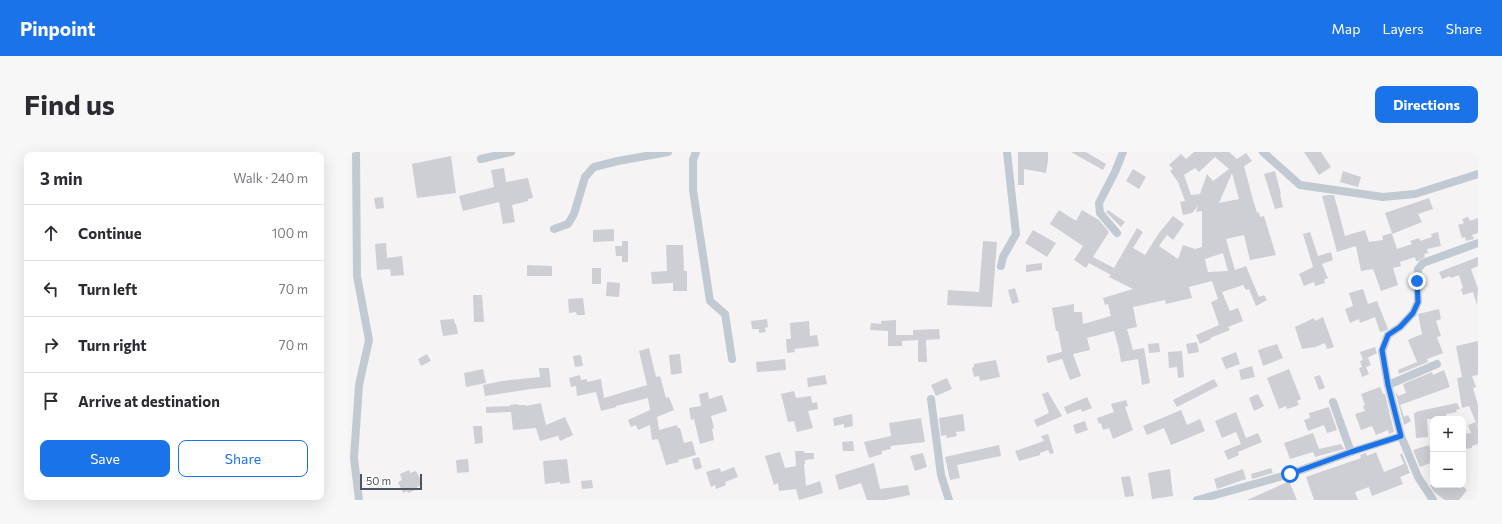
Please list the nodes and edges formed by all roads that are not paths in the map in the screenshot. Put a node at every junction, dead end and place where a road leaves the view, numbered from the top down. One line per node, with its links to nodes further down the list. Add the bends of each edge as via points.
1 (356, 152): 21 (street, via 357,276 369,340 359,385 354,458)
2 (511, 152): 8 (street)
3 (668, 152): 10 (street, via 594,167 585,177 574,214 568,224)
4 (696, 152): 14 (street, via 693,160 693,190 710,301 725,314)
5 (1007, 152): 13 (street, via 1016,234 1003,257)
6 (1123, 152): 11 (street, via 1099,203 1100,213)
7 (1263, 152): 9 (street, via 1300,185 1383,198 1415,194)
8 (481, 159)
9 (1478, 174)
10 (554, 229)
11 (1117, 233)
12 (1478, 243): 16 (street, via 1423,263 1418,269 1418,302 1413,313 1388,335 1382,350)
13 (1001, 266)
14 (732, 359)
15 (1438, 364): 16 (street)
16 (1388, 385): 19 (street)
17 (931, 399): 22 (street, via 941,475)
18 (1333, 402): 20 (street)
19 (1401, 436): 20 (street); 24 (street, via 1418,477)
20 (1351, 452): 23 (street, via 1290,474)
21 (359, 500)
22 (949, 500)
23 (1197, 500)
24 (1433, 500)

